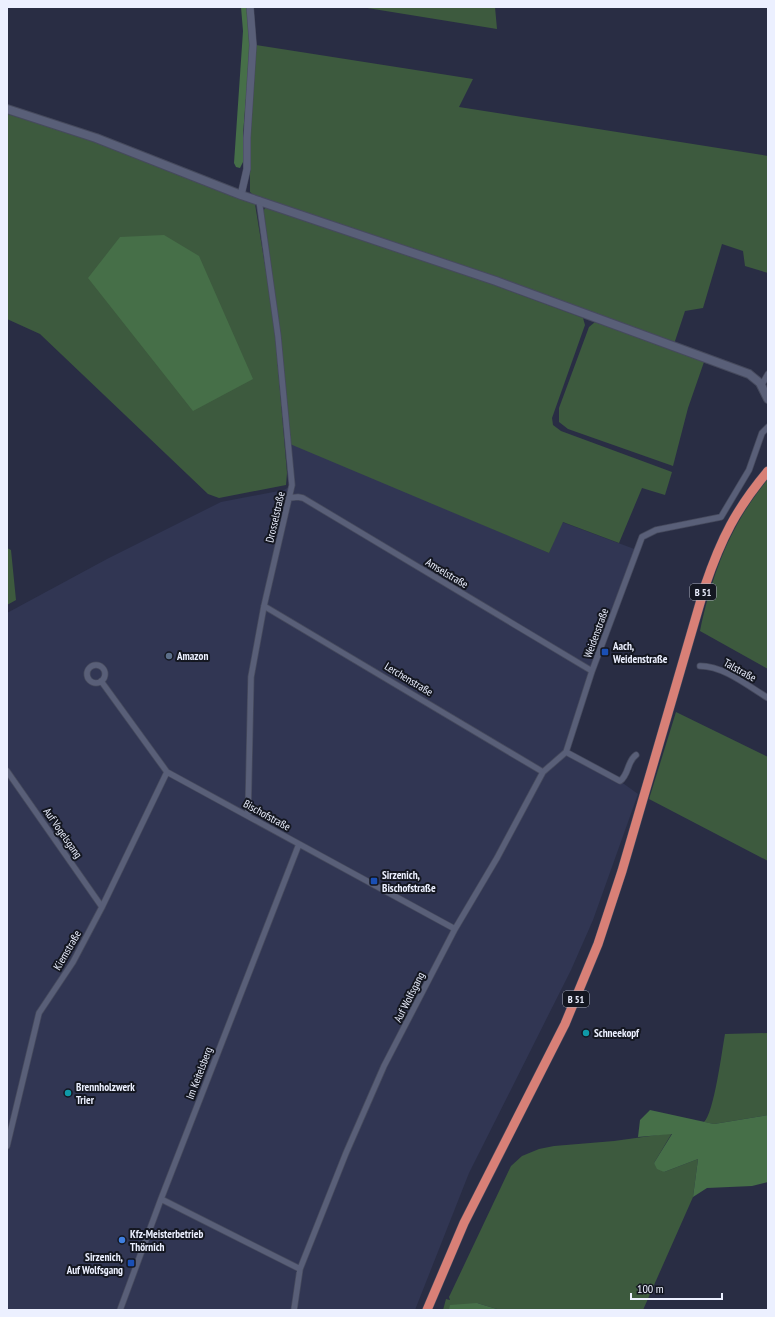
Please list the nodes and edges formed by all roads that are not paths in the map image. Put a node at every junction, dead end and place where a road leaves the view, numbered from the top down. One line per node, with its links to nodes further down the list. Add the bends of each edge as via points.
1 (250, 7): 3 (street, via 253,45 247,170)
2 (7, 109): 3 (main road, via 96,138)
3 (242, 195): 4 (main road)
4 (259, 200): 6 (main road, via 749,374); 10 (street, Drosselstraße, via 278,336 292,485)
5 (768, 374): 6 (street)
6 (761, 386): 7 (main road)
7 (768, 399)
8 (768, 427): 13 (street, Weidenstraße, via 762,433 736,494 721,517 656,530 642,537)
9 (768, 471): 30 (highway, B 51, via 734,516 715,556 622,871 580,990 464,1223)
10 (289, 498): 11 (street, Drosselstraße); 13 (street, Amselstraße, via 303,498)
11 (264, 606): 20 (street, Lerchenstraße); 21 (street, Drosselstraße, via 251,678)
12 (700, 666): 15 (street, Talstraße, via 719,669)
13 (592, 671): 16 (street, Weidenstraße)
14 (101, 681): 19 (street, Bischofstraße)
15 (768, 698)
16 (566, 752): 17 (street, via 620,781); 20 (street, Auf Wolfsgang)
17 (636, 755)
18 (7, 771): 23 (street, Auf Vogelsgang)
19 (167, 772): 21 (street, Bischofstraße); 23 (street, Kiemstraße)
20 (543, 772): 24 (street, Auf Wolfsgang)
21 (248, 815): 22 (street, Bischofstraße)
22 (299, 844): 24 (street, Bischofstraße); 26 (street, Im Keitelsberg)
23 (102, 907): 25 (street, Kiemstraße, via 73,962 40,1013)
24 (456, 929): 27 (street, Auf Wolfsgang, via 384,1066 346,1153)
25 (7, 1146)
26 (161, 1199): 27 (street); 28 (street, Im Keitelsberg)
27 (300, 1270): 29 (street, Auf Wolfsgang)
28 (120, 1310)
29 (294, 1310)
30 (427, 1310)

